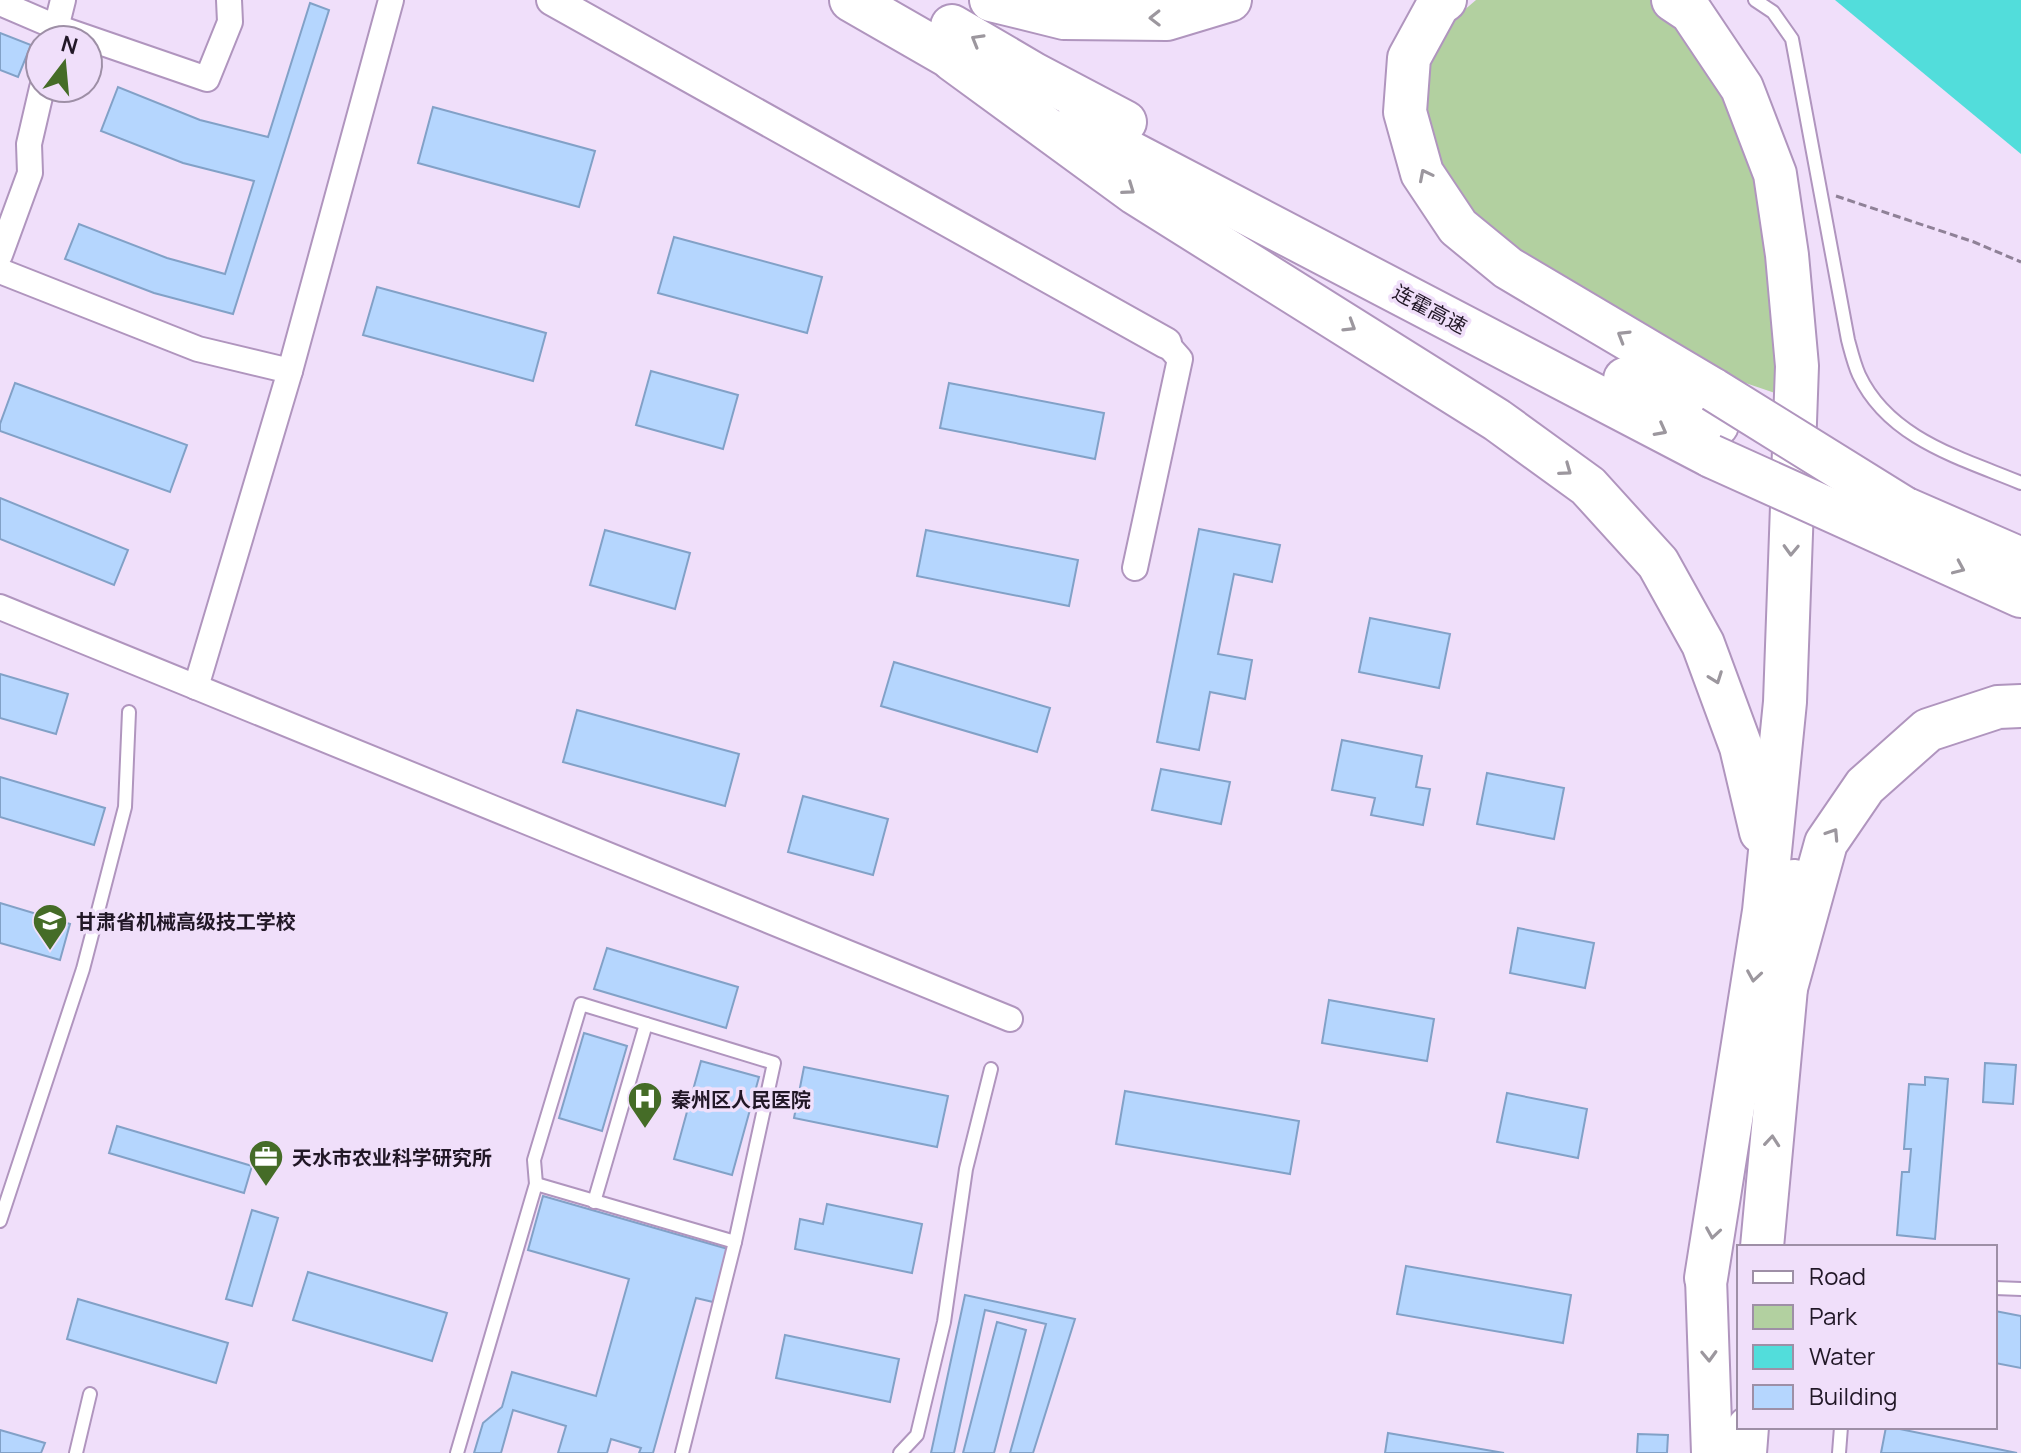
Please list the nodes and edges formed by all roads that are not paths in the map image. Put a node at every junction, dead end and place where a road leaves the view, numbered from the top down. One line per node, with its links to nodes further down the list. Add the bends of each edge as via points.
1 (63, 0): 15 (street)
2 (229, 0): 16 (street, via 230,22 207,79)
3 (391, 0): 22 (street)
4 (552, 0): 21 (street)
5 (851, 0): 17 (highway, 连霍高速)
6 (908, 0): 23 (highway, 连霍高速, one-way to 6, via 1398,268 1034,74)
7 (991, 0): 8 (highway, one-way to 7, via 1167,19 1064,18)
8 (1230, 0)
9 (1445, 0): 23 (highway, one-way to 9, via 1458,227 1422,173 1405,112 1409,58)
10 (1673, 0): 33 (highway, one-way to 33, via 1691,12 1742,88 1775,174 1790,287 1797,366 1785,702)
11 (1700, 0): 34 (highway, via 1745,60 1789,144 1806,232 1819,358 1820,556)
12 (1755, 0): 24 (lane, via 1773,12 1792,39 1859,375 1880,407 1908,432)
13 (0, 3): 14 (street)
14 (37, 24)
15 (57, 24)
16 (104, 49)
17 (953, 60): 23 (highway, 连霍高速, one-way to 23); 33 (highway, one-way to 33, via 1135,193 1497,420 1588,486 1658,563 1703,644 1741,747 1762,837)
18 (38, 104): 19 (street, via 29,144 30,173)
19 (0, 255)
20 (0, 271): 22 (street, via 198,349)
21 (1166, 343): 27 (street, via 1180,359)
22 (290, 371): 30 (street)
23 (1714, 424): 25 (highway, bridge); 25 (highway, 连霍高速, bridge)
24 (2021, 483)
25 (1901, 524): 26 (highway, 连霍高速); 28 (highway, 连霍高速, one-way to 28)
26 (2021, 559)
27 (1135, 568)
28 (2021, 596)
29 (0, 607): 30 (street)
30 (196, 687): 35 (street)
31 (2021, 706): 34 (highway, one-way to 31, via 1826,843 1865,786 1928,730 1998,707)
32 (129, 712): 40 (lane, via 125,807 83,969)
33 (1764, 911): 43 (highway, one-way to 43)
34 (1786, 988): 42 (highway, one-way to 34)
35 (1010, 1019)
36 (646, 1024): 38 (lane, via 581,1004 534,1160); 39 (lane); 41 (lane, via 774,1063)
37 (991, 1069): 52 (lane, via 966,1169 944,1322 917,1435)
38 (536, 1184): 39 (lane); 50 (lane)
39 (594, 1202): 41 (lane)
40 (0, 1221)
41 (735, 1242): 51 (lane)
42 (1762, 1245)
43 (1706, 1278): 53 (highway, one-way to 53)
44 (1997, 1288): 45 (lane)
45 (2021, 1289)
46 (90, 1394): 49 (lane)
47 (1748, 1429): 54 (highway)
48 (1841, 1429): 55 (lane)
49 (76, 1453)
50 (457, 1453)
51 (682, 1453)
52 (900, 1453)
53 (1712, 1453)
54 (1746, 1453)
55 (1839, 1453)

